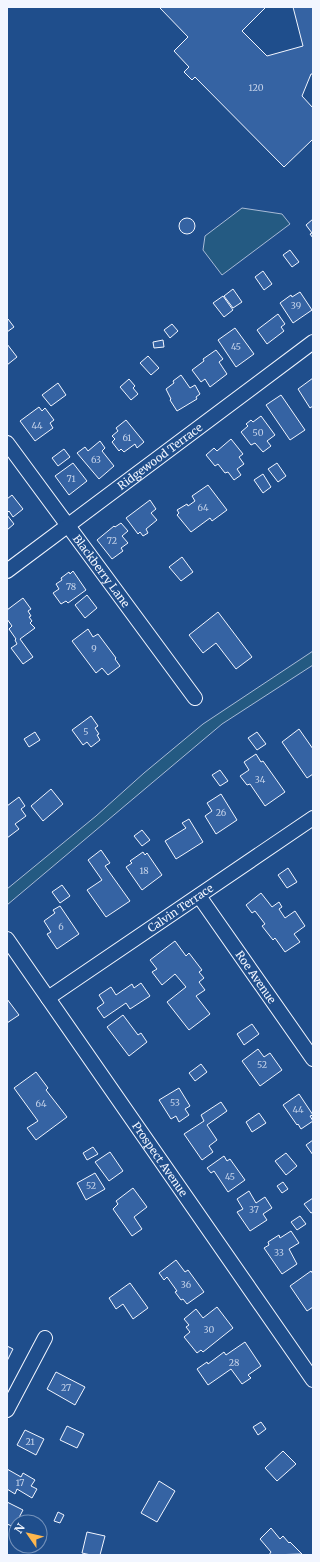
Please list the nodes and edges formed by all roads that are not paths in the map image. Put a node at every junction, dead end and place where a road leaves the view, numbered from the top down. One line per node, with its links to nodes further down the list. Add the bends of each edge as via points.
1 (313, 342): 3 (street, Ridgewood Terrace)
2 (7, 443): 3 (street, Blackberry Lane)
3 (67, 526): 4 (street, Ridgewood Terrace); 5 (street, Blackberry Lane)
4 (7, 571)
5 (195, 698)
6 (313, 818): 7 (street, Calvin Terrace)
7 (199, 896): 9 (street, Calvin Terrace); 10 (street, Roe Avenue)
8 (7, 939): 9 (street, Prospect Avenue)
9 (48, 998): 12 (street, Prospect Avenue)
10 (313, 1059)
11 (45, 1338): 13 (street)
12 (313, 1380)
13 (7, 1410)

